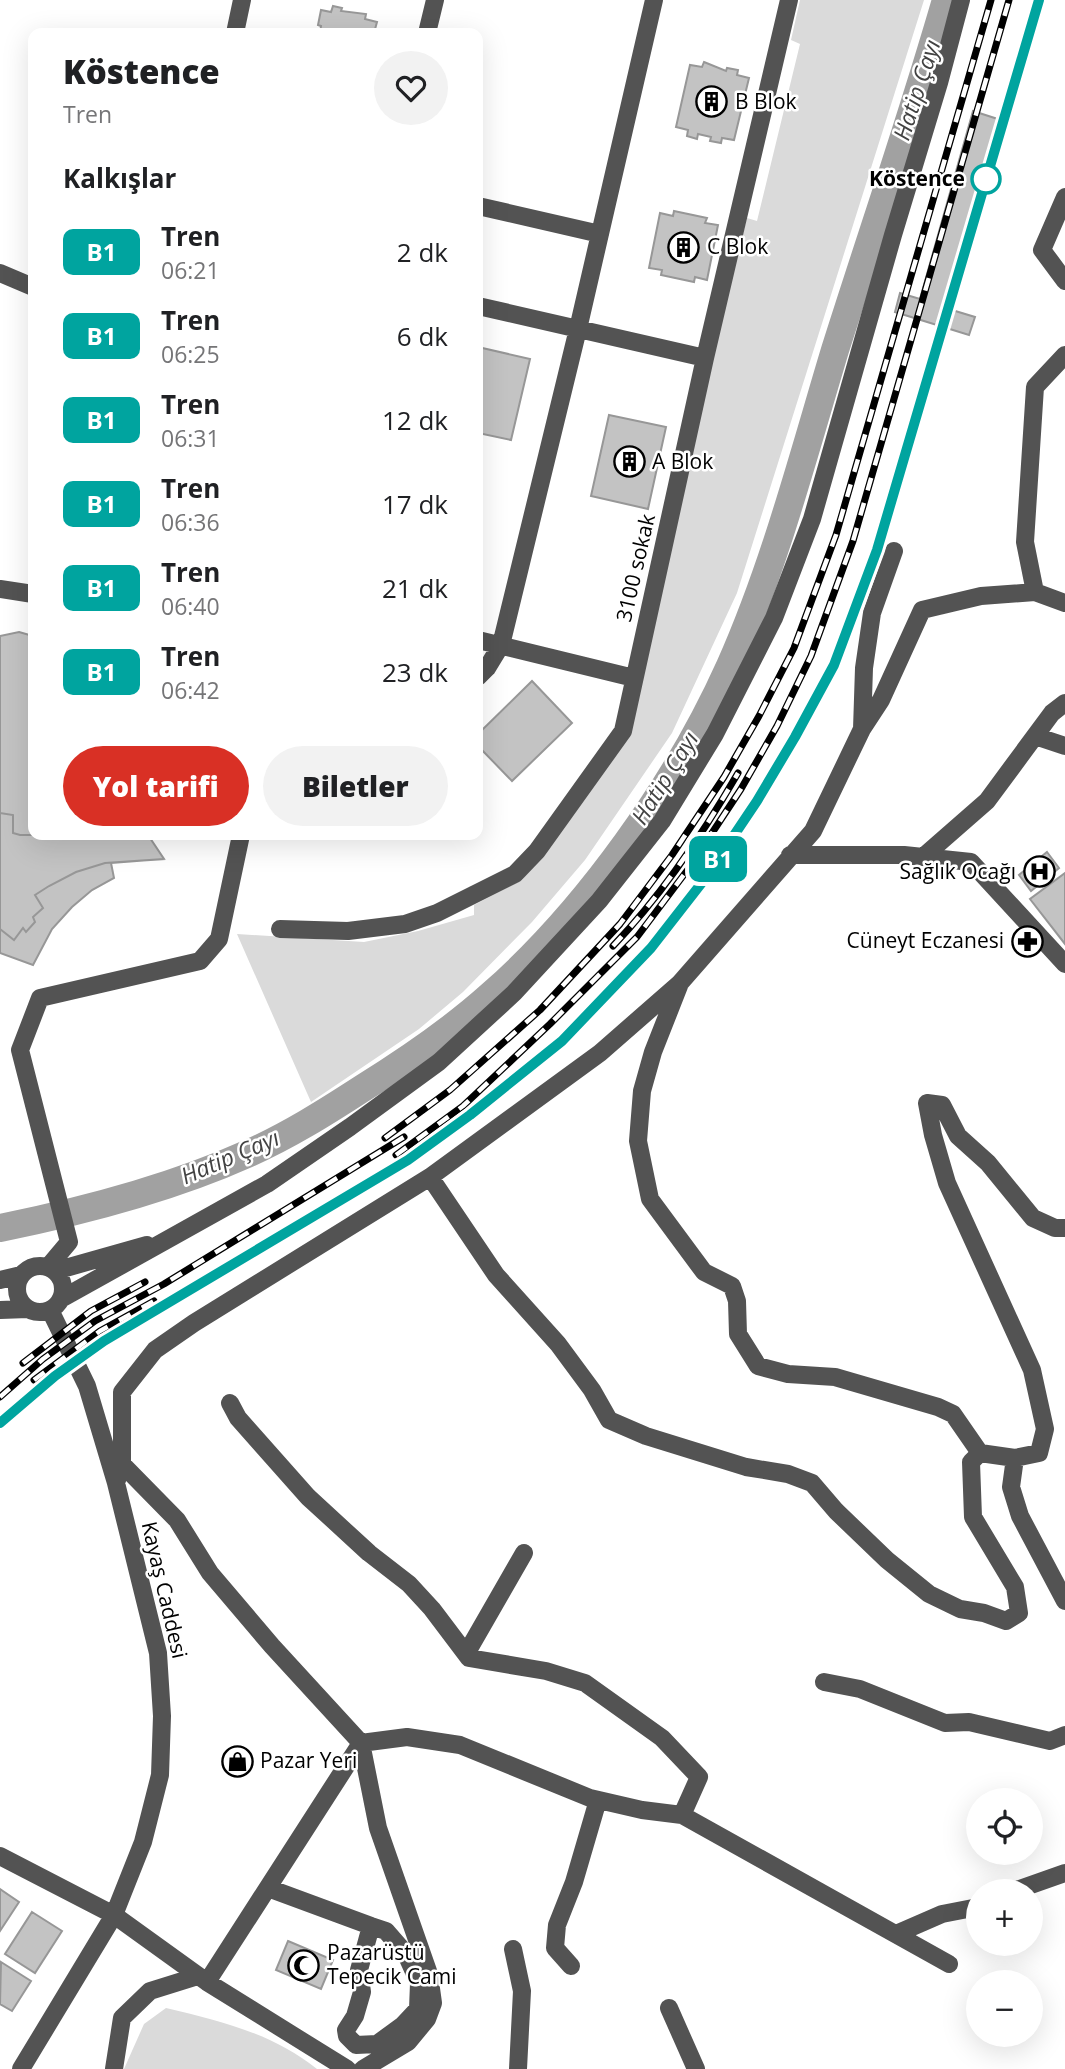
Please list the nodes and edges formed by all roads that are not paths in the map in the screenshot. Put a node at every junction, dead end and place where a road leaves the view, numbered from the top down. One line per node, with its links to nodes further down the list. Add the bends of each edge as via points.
1 (242, 0): 6 (street)
2 (435, 0): 7 (street)
3 (654, 0): 10 (street)
4 (789, 0): 17 (street, 3100 sokak)
5 (961, 0): 39 (street, via 812,519 775,618 715,734 662,821 598,901 514,993 439,1062 267,1184)
6 (235, 28)
7 (428, 28)
8 (1065, 197): 12 (street, via 1042,250)
9 (483, 207): 10 (street)
10 (600, 234): 15 (street)
11 (0, 273): 13 (street)
12 (1065, 281)
13 (28, 285)
14 (483, 307): 15 (street)
15 (578, 329): 17 (street); 24 (street)
16 (1065, 355): 20 (street, via 1035,387 1025,542)
17 (705, 358): 26 (street, 3100 sokak)
18 (894, 551): 28 (street, via 872,613)
19 (0, 589): 21 (street)
20 (1035, 592): 22 (street); 28 (street, via 981,596 922,610 881,700)
21 (28, 593)
22 (1065, 603)
23 (483, 641): 24 (street)
24 (501, 645): 25 (street); 26 (street)
25 (483, 672)
26 (634, 678): 34 (street, 3100 sokak, via 623,730 537,851 515,874 405,924 348,931)
27 (1065, 703): 29 (street)
28 (862, 729): 32 (street, via 813,831)
29 (1035, 736): 30 (street); 33 (street, via 987,801)
30 (1065, 746)
31 (240, 840): 40 (street, via 219,939 200,961 40,998 20,1050 69,1242)
32 (790, 855): 33 (street); 36 (street)
33 (923, 857): 35 (street, via 971,862)
34 (279, 929)
35 (1065, 964)
36 (680, 983): 37 (street, via 600,1054); 47 (street, via 642,1091 638,1142 650,1199 704,1272 732,1286 738,1334 758,1366 788,1374 835,1377 938,1406 953,1414)
37 (430, 1177): 47 (street, via 496,1275 558,1344 609,1420 746,1467 813,1483 887,1560 929,1594 960,1609 1006,1621 1019,1613 1015,1587 973,1517 971,1462); 49 (street, via 155,1350 122,1392)
38 (1065, 1228): 48 (street, via 1033,1218 988,1163 958,1136 942,1105 927,1103 947,1183 1032,1370 1045,1429 1039,1453)
39 (171, 1239): 40 (street); 43 (street)
40 (52, 1269): 41 (street, via 33,1266); 43 (street, via 63,1283)
41 (21, 1275): 42 (street); 44 (street, via 18,1297)
42 (0, 1280)
43 (56, 1304): 44 (street, via 43,1312); 50 (street, Kayaş Caddesi)
44 (28, 1309): 45 (street)
45 (0, 1310)
46 (230, 1403): 53 (street, via 308,1497 409,1584)
47 (980, 1453): 48 (street)
48 (1015, 1458): 52 (street, via 1011,1487 1020,1516)
49 (122, 1464): 50 (street); 56 (street, via 177,1520 210,1573)
50 (116, 1483): 64 (street, Kayaş Caddesi, via 158,1653 162,1716 160,1774 143,1842)
51 (524, 1553): 53 (street)
52 (1065, 1601)
53 (466, 1654): 58 (street, via 585,1683 662,1738 699,1777)
54 (824, 1682): 55 (street, via 860,1689 945,1723 969,1722 1050,1741)
55 (1065, 1735)
56 (361, 1743): 57 (street, via 407,1737 460,1745); 62 (street); 75 (street, via 378,1828 429,1974 433,2003 427,2019 408,2042)
57 (598, 1800): 58 (street); 69 (street, via 556,1925 555,1948)
58 (682, 1815): 66 (street)
59 (0, 1856): 64 (street)
60 (1065, 1873): 61 (street)
61 (1043, 1881)
62 (268, 1888): 65 (street); 70 (street)
63 (966, 1909): 66 (street, via 942,1914)
64 (114, 1915): 70 (street); 72 (street, Kayaş Caddesi)
65 (371, 1926): 65 (street, via 386,1931 406,1954 419,1983 418,2009 377,2044 356,2045 346,2030 362,1992 359,1969)
66 (896, 1934): 68 (street)
67 (513, 1949): 76 (street, via 522,1991)
68 (949, 1964)
69 (570, 1966)
70 (203, 1979): 73 (street, via 150,1991 122,2018); 74 (street)
71 (669, 2008): 77 (street)
72 (21, 2069)
73 (114, 2069)
74 (347, 2069)
75 (363, 2069)
76 (518, 2069)
77 (696, 2069)

